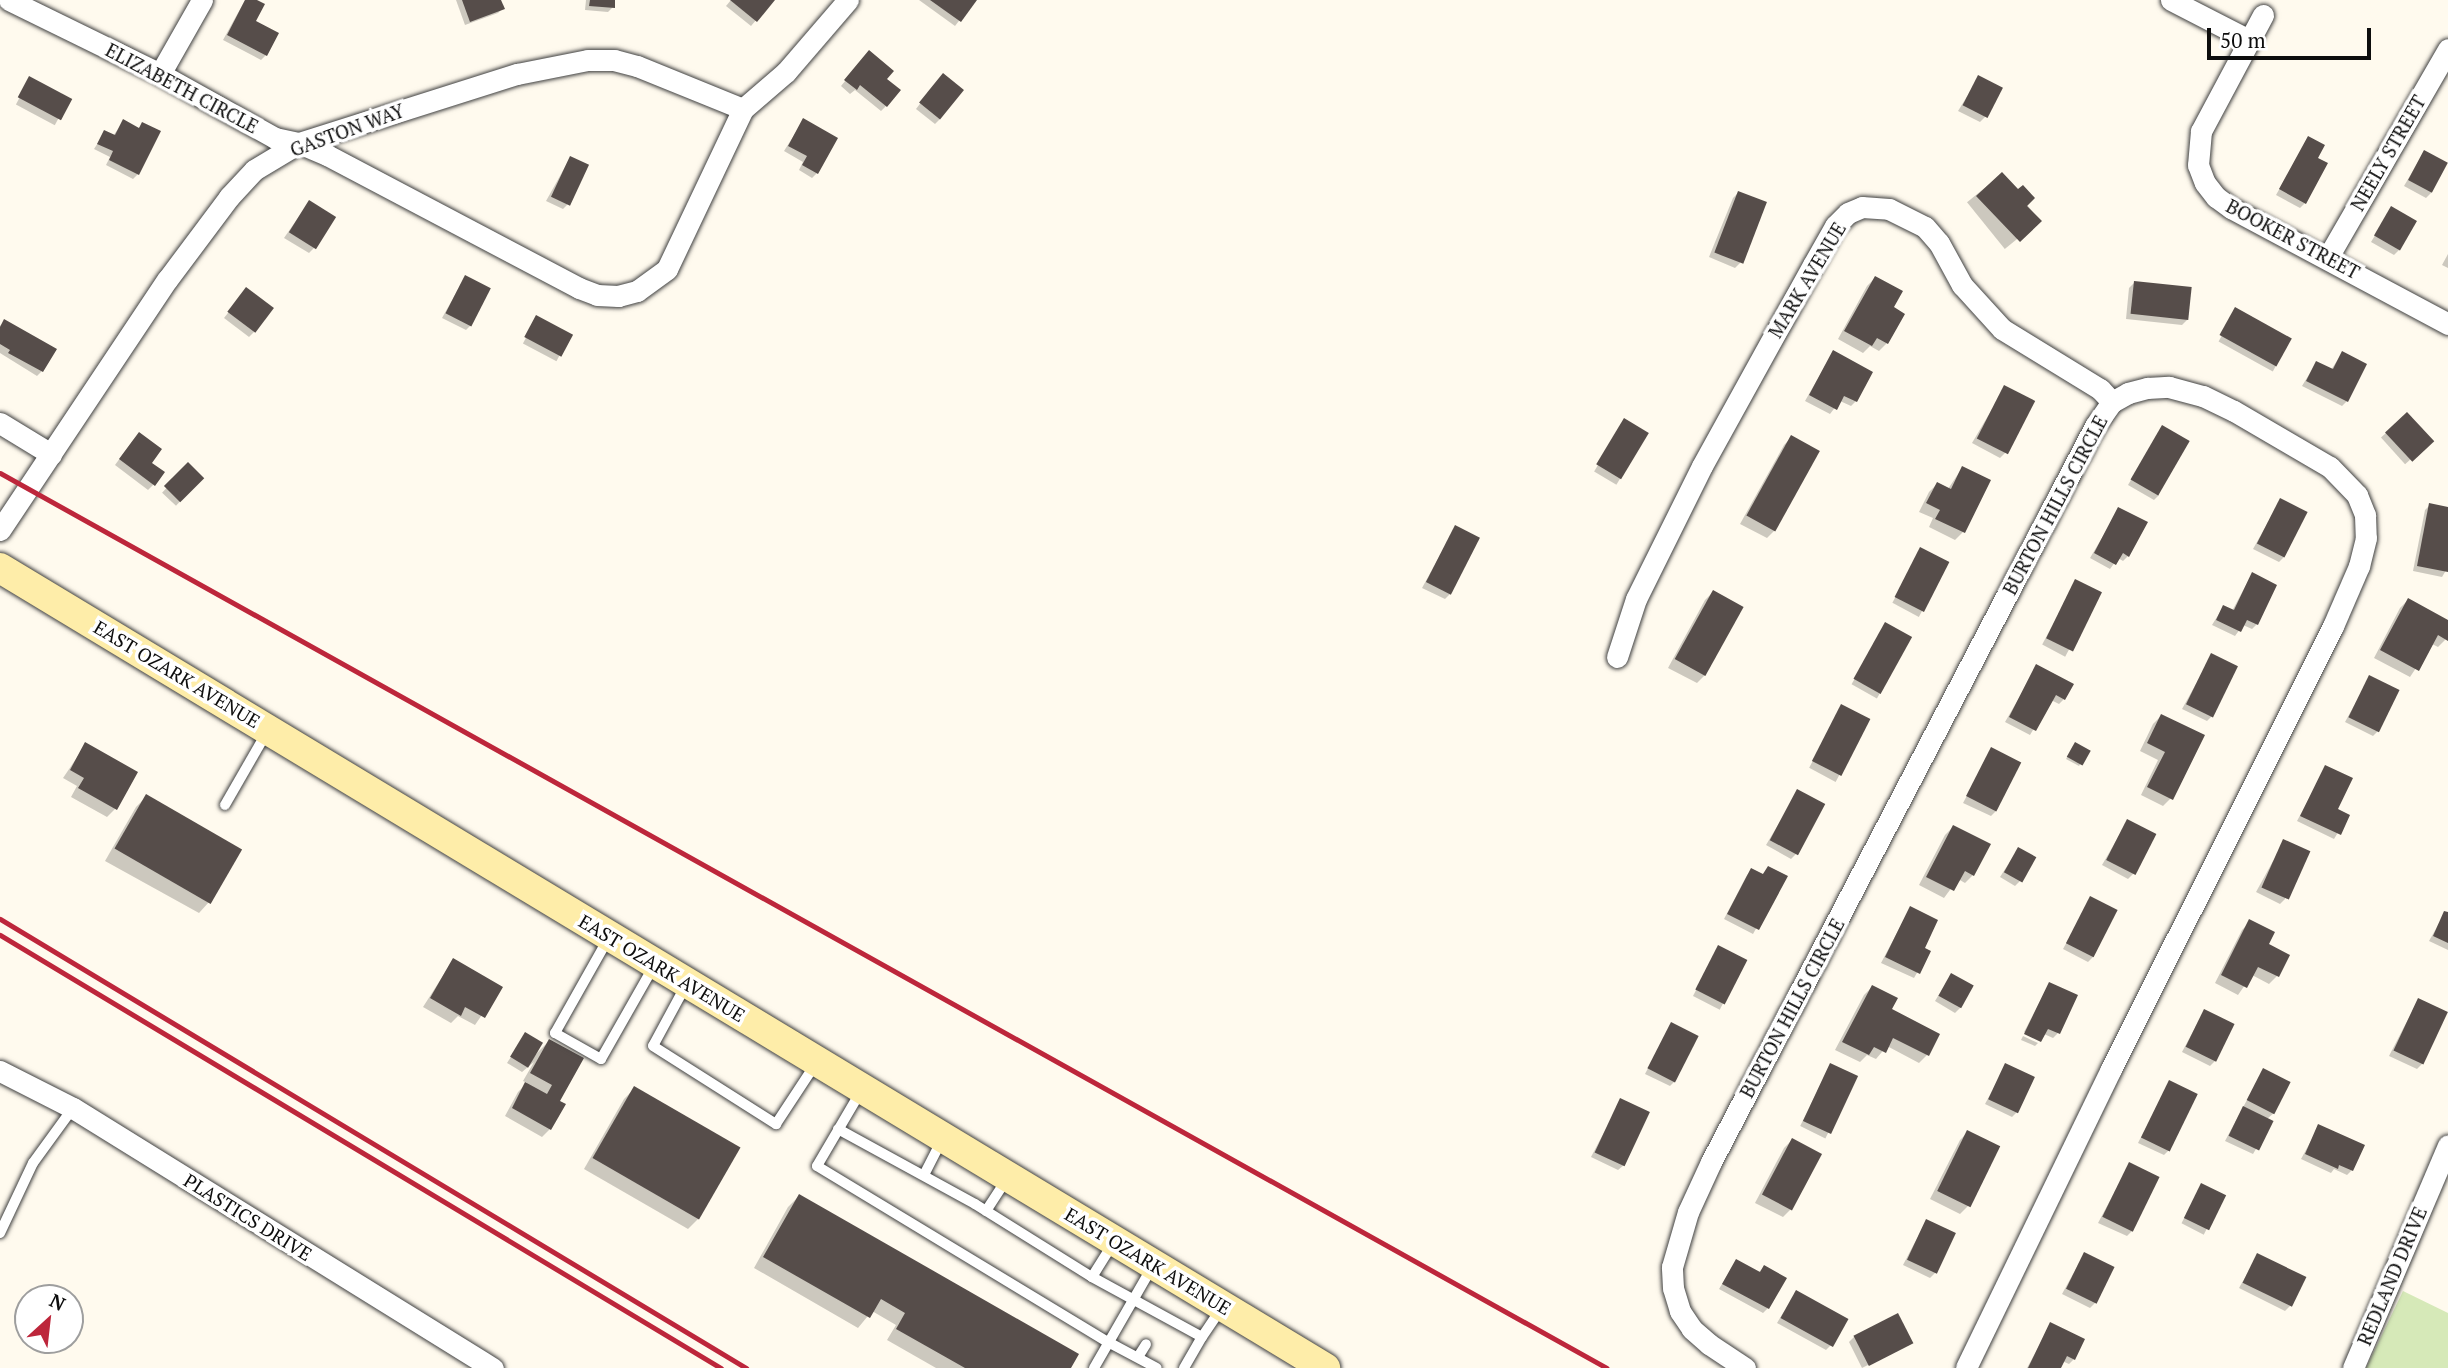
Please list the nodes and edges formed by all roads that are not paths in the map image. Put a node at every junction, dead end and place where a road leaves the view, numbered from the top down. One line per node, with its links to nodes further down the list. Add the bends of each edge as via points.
1 (9, 0): 8 (street, ELIZABETH CIRCLE)
2 (202, 0): 8 (street)
3 (848, 0): 9 (street, via 786,72)
4 (2171, 0): 6 (street)
5 (2263, 15): 6 (street, BOOKER STREET)
6 (2247, 39): 11 (street, BOOKER STREET, via 2201,131 2198,165 2216,197)
7 (2448, 49): 11 (street, NEELY STREET)
8 (160, 74): 10 (street, ELIZABETH CIRCLE, via 275,138)
9 (743, 109): 10 (street, GASTON WAY, via 637,66 588,60 517,74); 10 (street, ELIZABETH CIRCLE, via 667,269 637,291 618,296 579,288)
10 (299, 143): 15 (street, GASTON WAY, via 254,170 229,197 167,280)
11 (2328, 257): 12 (street, BOOKER STREET)
12 (2448, 324)
13 (2112, 402): 18 (street, MARK AVENUE, via 2100,389 1995,322 1962,285 1940,243 1925,227 1889,209 1863,207 1848,213 1812,265 1696,478 1636,599); 49 (street, BURTON HILLS CIRCLE, via 2082,451 1688,1212 1672,1267 1680,1311 1709,1344); 50 (street, BURTON HILLS CIRCLE, via 2147,388 2169,387 2234,411 2346,480 2365,514 2366,538 2360,566 2333,626)
14 (0, 423): 15 (street)
15 (51, 454): 16 (street, GASTON WAY)
16 (0, 530)
17 (0, 568): 19 (main road, EAST OZARK AVENUE)
18 (1618, 657)
19 (269, 729): 20 (lane); 21 (main road, EAST OZARK AVENUE)
20 (225, 805)
21 (610, 936): 22 (main road, EAST OZARK AVENUE); 22 (lane, via 555,1032 601,1059)
22 (655, 964): 23 (main road, EAST OZARK AVENUE)
23 (687, 983): 24 (main road, EAST OZARK AVENUE); 24 (lane, via 653,1046 776,1124)
24 (818, 1061): 26 (main road, EAST OZARK AVENUE)
25 (0, 1071): 27 (street, PLASTICS DRIVE)
26 (863, 1088): 28 (lane); 29 (main road, EAST OZARK AVENUE)
27 (73, 1108): 34 (lane, via 33,1163); 44 (street, PLASTICS DRIVE)
28 (838, 1129): 31 (lane); 41 (lane, via 817,1166)
29 (944, 1137): 31 (lane); 32 (main road, EAST OZARK AVENUE)
30 (2448, 1145): 51 (street, REDLAND DRIVE)
31 (924, 1175): 33 (lane)
32 (1008, 1177): 33 (lane); 35 (main road, EAST OZARK AVENUE)
33 (986, 1210): 37 (lane)
34 (0, 1233)
35 (1115, 1241): 36 (main road, EAST OZARK AVENUE); 37 (lane)
36 (1153, 1264): 38 (lane); 39 (main road, EAST OZARK AVENUE)
37 (1092, 1277): 38 (lane)
38 (1131, 1300): 40 (lane); 41 (lane)
39 (1223, 1306): 40 (lane); 48 (main road, EAST OZARK AVENUE, via 1296,1356)
40 (1202, 1338): 47 (lane)
41 (1108, 1342): 43 (lane); 45 (lane)
42 (1146, 1344): 43 (lane)
43 (1138, 1357): 46 (lane)
44 (493, 1368)
45 (1094, 1368)
46 (1157, 1368)
47 (1184, 1368)
48 (1325, 1368)
49 (1745, 1368)
50 (1966, 1368)
51 (2353, 1368)

